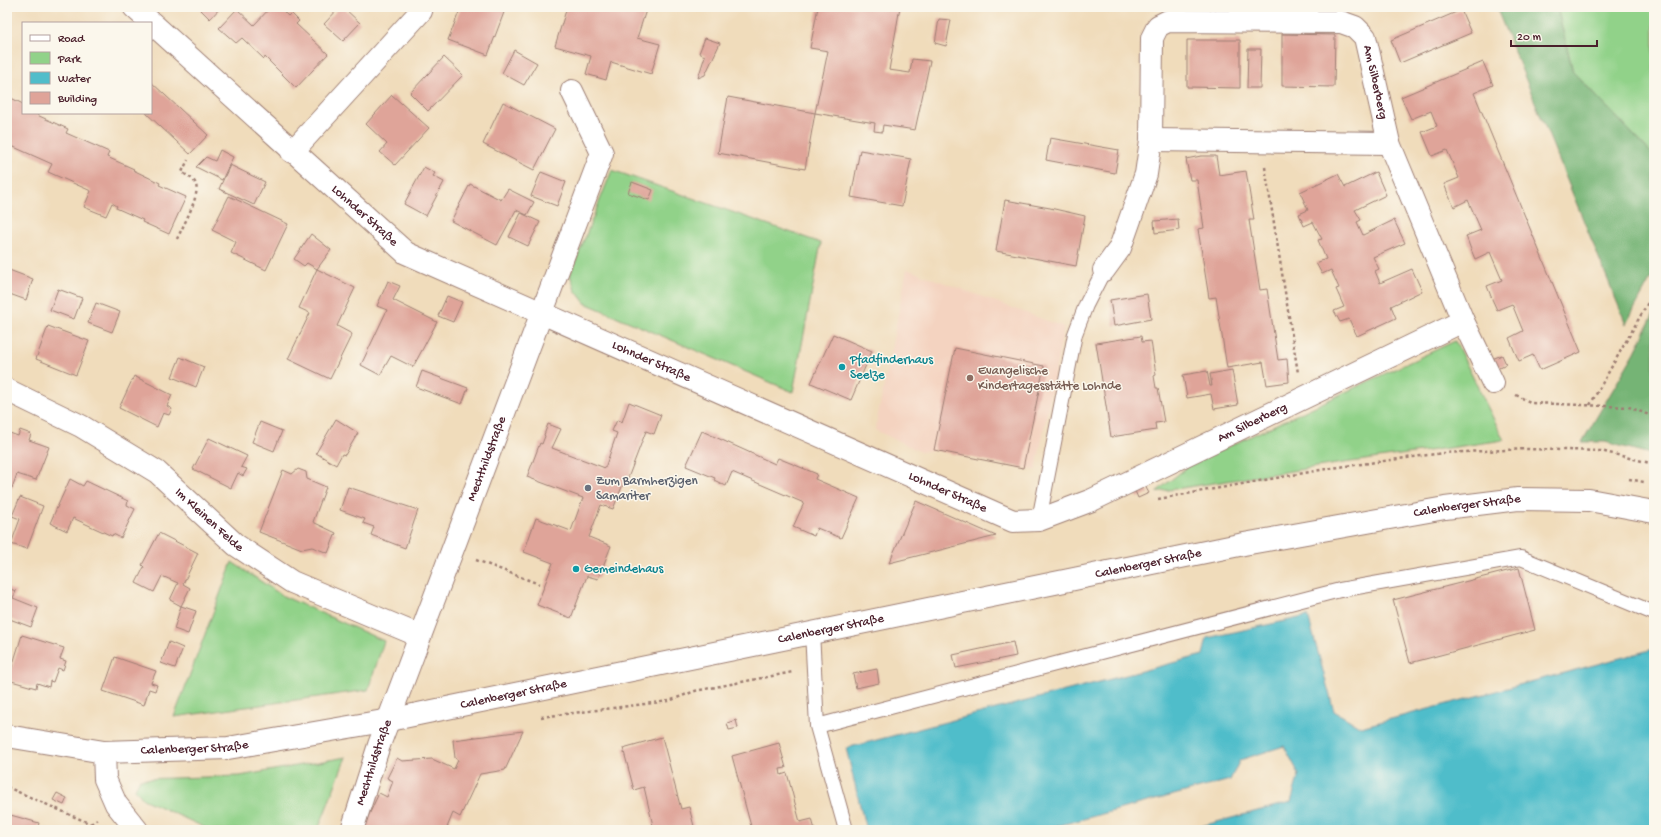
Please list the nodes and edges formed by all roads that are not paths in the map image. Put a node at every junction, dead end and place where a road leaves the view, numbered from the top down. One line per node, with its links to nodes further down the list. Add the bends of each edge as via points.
1 (134, 7): 3 (street, Lohnder Straße)
2 (422, 7): 8 (street, via 421,12)
3 (150, 22)
4 (152, 24): 8 (street, Lohnder Straße)
5 (572, 91): 10 (street, Mechthildstraße, via 602,153)
6 (1151, 140): 7 (street); 7 (street, Am Silberberg, via 1152,38 1158,26 1168,22 1341,22 1355,27 1365,37); 9 (street, Am Silberberg, via 1146,174 1120,248)
7 (1388, 143): 11 (street, Am Silberberg)
8 (292, 152): 10 (street, Lohnder Straße, via 406,253)
9 (1104, 270): 15 (lane, via 1075,334)
10 (542, 314): 15 (street, Lohnder Straße, via 1013,521); 18 (street, Mechthildstraße)
11 (1463, 321): 12 (street, Am Silberberg); 15 (street, Am Silberberg, via 1092,500)
12 (1493, 383)
13 (7, 390): 18 (street, Im Kleinen Felde, via 81,426 157,472 236,545 292,582)
14 (1654, 512): 17 (street, Calenberger Straße, via 1590,500 1518,500 1445,508 1244,544)
15 (1039, 520)
16 (1654, 613): 20 (lane, via 1521,558 1340,590)
17 (812, 632): 19 (street, Calenberger Straße); 20 (lane)
18 (420, 636): 19 (street, Mechthildstraße)
19 (389, 720): 22 (street, Calenberger Straße, via 228,748); 24 (street, Mechthildstraße)
20 (818, 726): 25 (lane)
21 (7, 736): 22 (street, Calenberger Straße)
22 (104, 752): 23 (street, via 105,779 116,804)
23 (137, 830)
24 (352, 830)
25 (846, 830)

